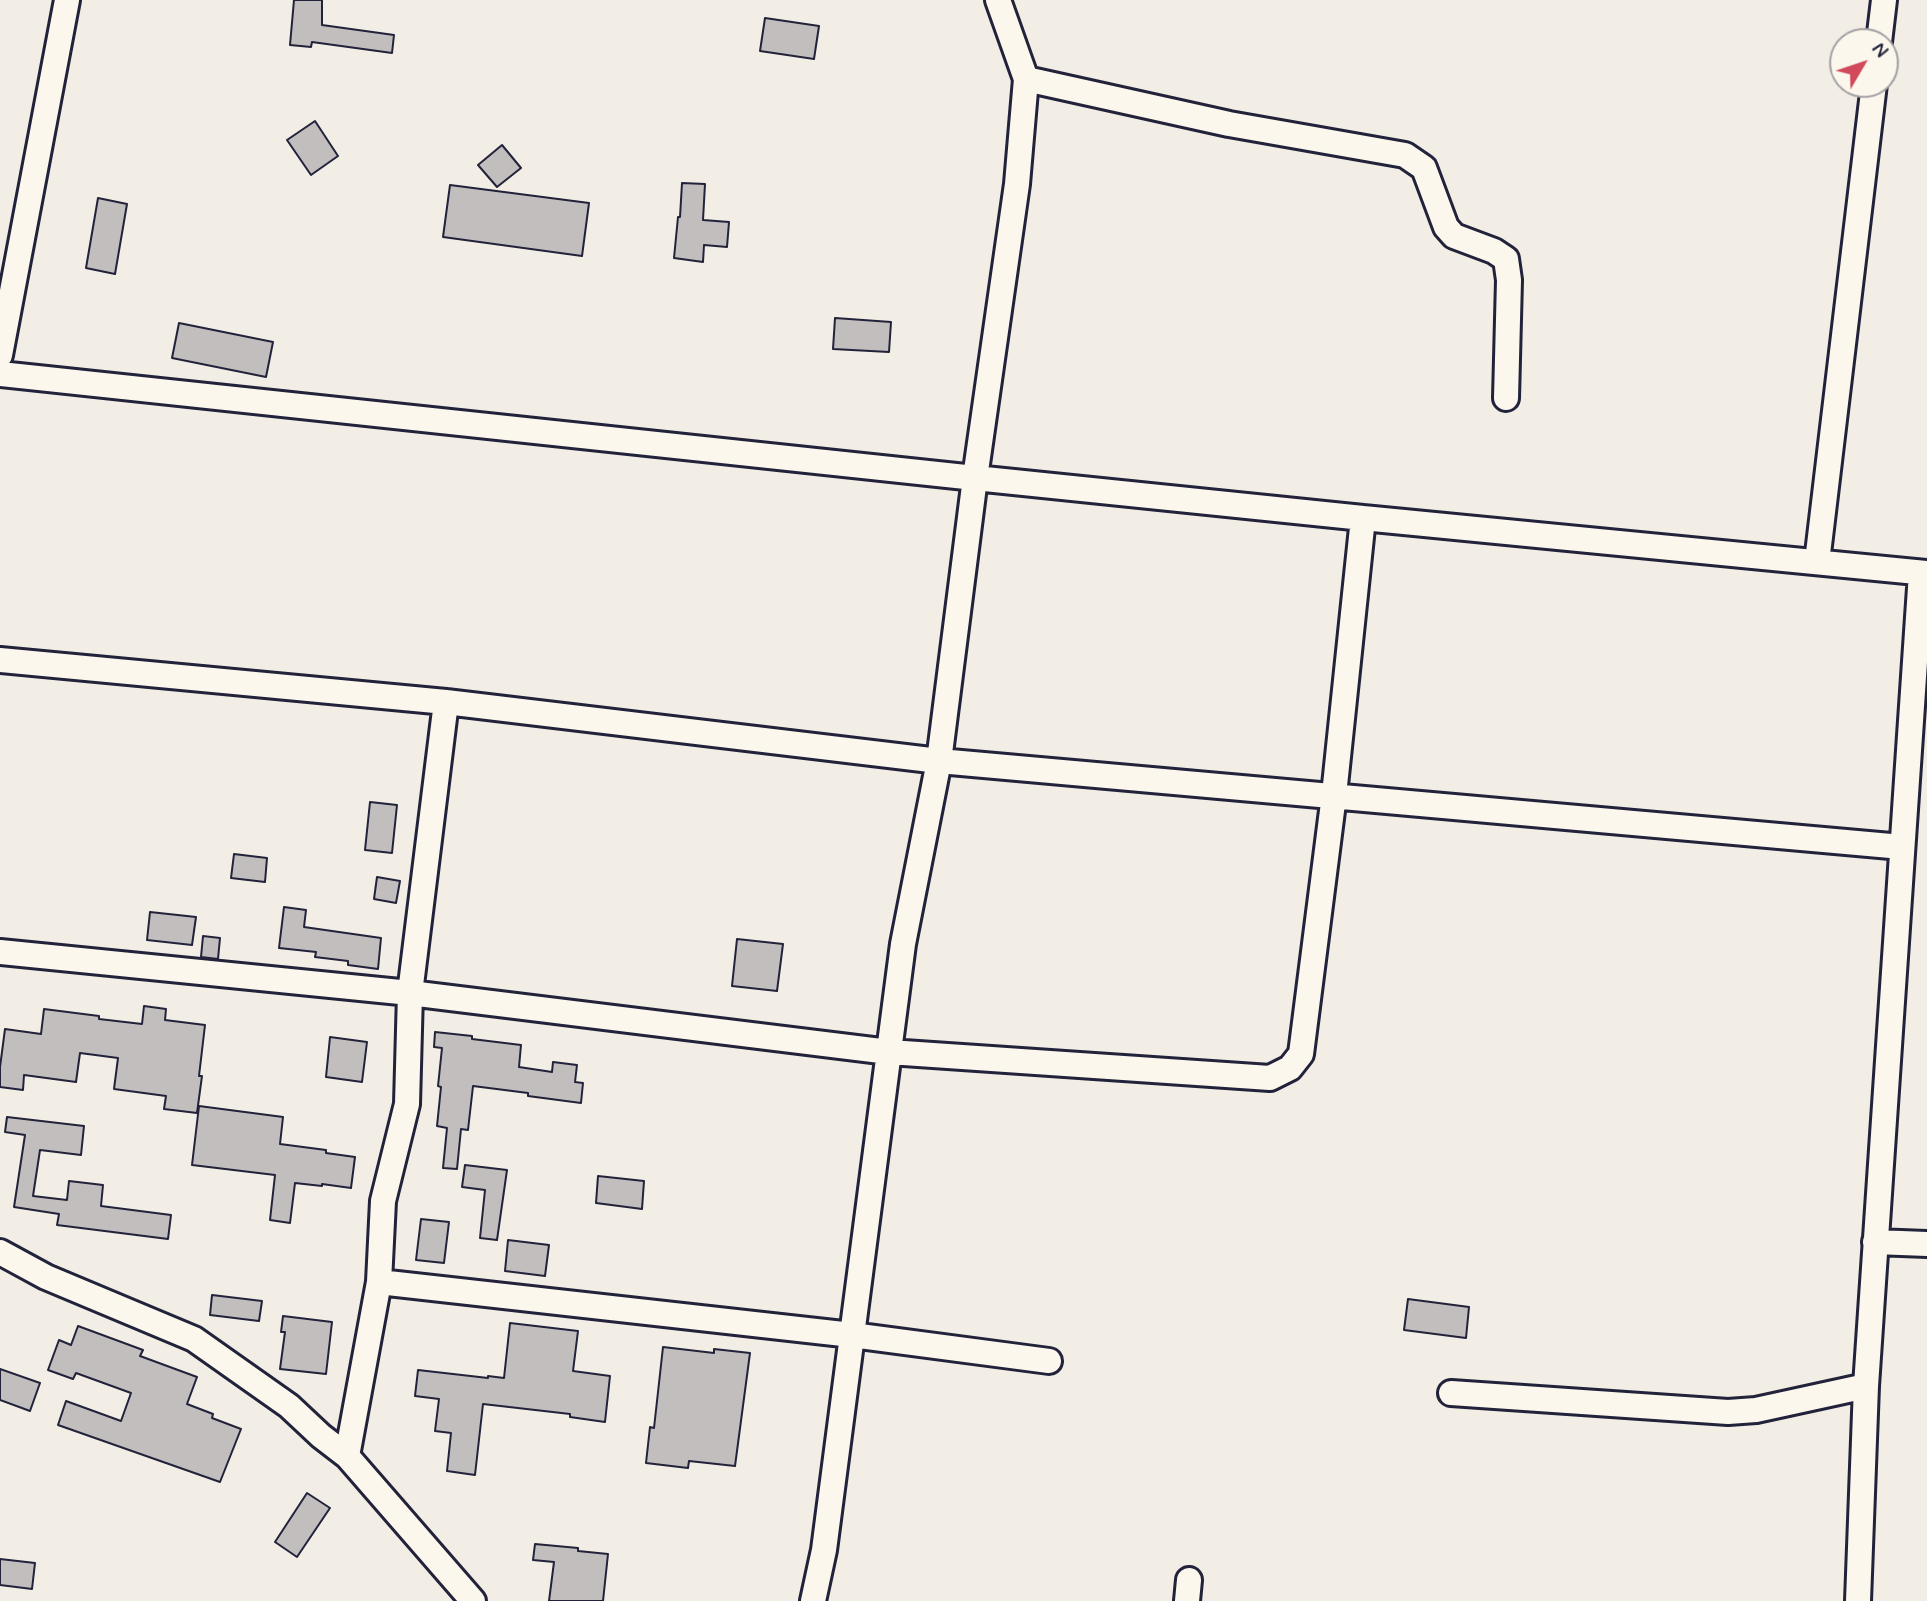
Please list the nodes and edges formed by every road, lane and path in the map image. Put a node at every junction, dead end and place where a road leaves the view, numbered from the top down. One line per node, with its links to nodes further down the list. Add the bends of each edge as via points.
1 (67, 0): 7 (street)
2 (998, 0): 5 (street)
3 (1884, 0): 4 (street)
4 (1881, 28)
5 (1026, 79): 9 (street, via 1229,124 1405,155 1424,168 1454,236 1506,259); 10 (street, via 1017,184)
6 (1872, 98): 12 (street)
7 (0, 355)
8 (0, 374): 10 (street)
9 (1506, 398)
10 (975, 478): 11 (street); 17 (street)
11 (1363, 518): 12 (street); 18 (street)
12 (1817, 562): 13 (street)
13 (1924, 573): 14 (street)
14 (1923, 609): 19 (street)
15 (0, 660): 16 (street)
16 (446, 702): 17 (street); 21 (street)
17 (939, 761): 18 (street); 22 (street, via 903,944)
18 (1334, 795): 19 (street); 22 (street, via 1301,1054 1290,1068 1270,1077)
19 (1902, 847): 23 (street)
20 (0, 952): 21 (street)
21 (410, 993): 22 (street); 26 (street, via 407,1104 383,1201)
22 (888, 1052): 27 (street)
23 (1875, 1242): 24 (street); 29 (street)
24 (1927, 1244)
25 (0, 1252): 31 (street, via 46,1277 194,1339 289,1406)
26 (379, 1282): 27 (street); 31 (street)
27 (852, 1335): 28 (street); 33 (street)
28 (1049, 1361)
29 (1866, 1385): 30 (street, via 1728,1412); 34 (street)
30 (1451, 1394)
31 (347, 1456): 32 (street)
32 (473, 1601)
33 (813, 1601)
34 (1858, 1601)

